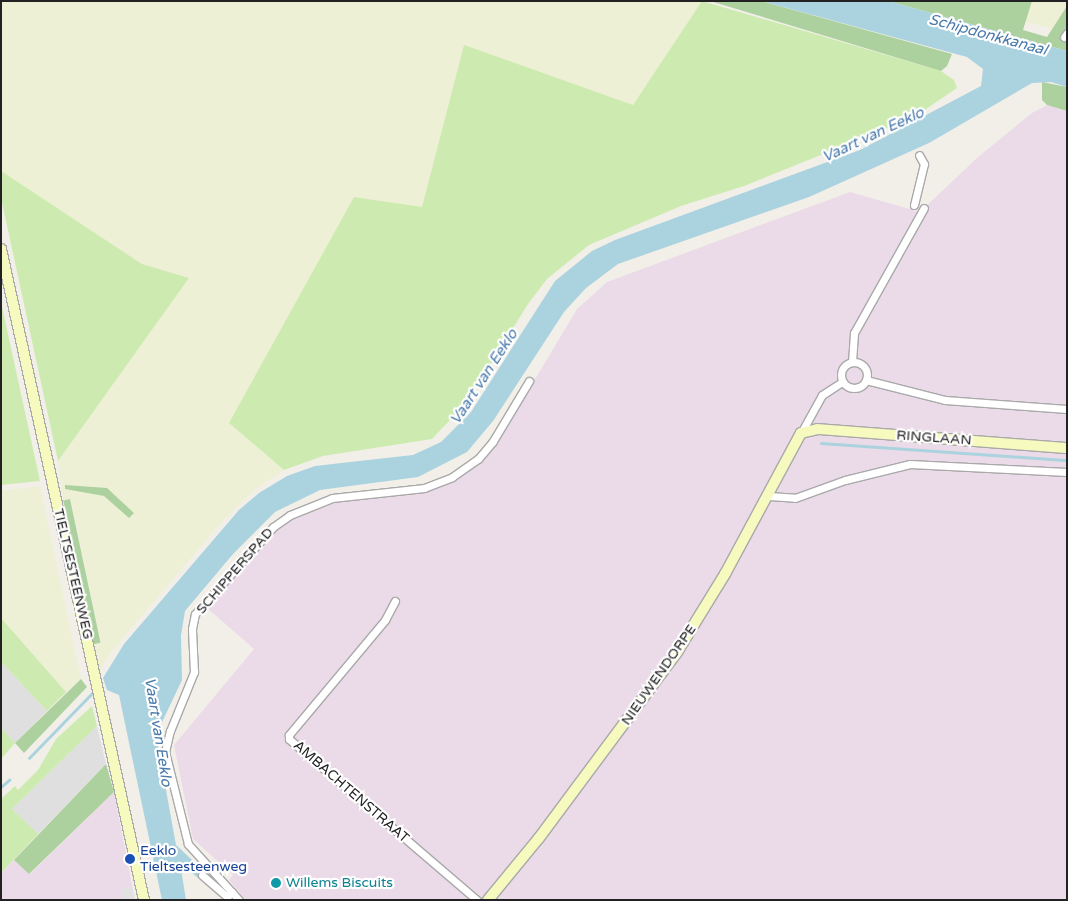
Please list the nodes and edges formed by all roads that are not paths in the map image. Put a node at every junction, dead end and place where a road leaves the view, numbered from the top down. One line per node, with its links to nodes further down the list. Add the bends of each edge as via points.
1 (919, 155): 2 (street, via 924,164)
2 (914, 205)
3 (924, 208): 5 (street, via 854,333)
4 (1, 249): 17 (main road, TIELTSESTEENWEG)
5 (852, 362): 6 (street, via 864,367); 8 (street, via 841,372)
6 (866, 380): 8 (street, via 853,388); 9 (street, via 945,400)
7 (529, 381): 16 (street, SCHIPPERSPAD, via 493,441 478,459 452,477 424,488 332,498 290,515 273,527 195,614 192,629 194,672 165,752 188,844)
8 (842, 382): 10 (street, via 822,395)
9 (1067, 409)
10 (802, 433): 11 (main road, RINGLAAN, via 818,429); 13 (main road, NIEUWENDORPE)
11 (1067, 448)
12 (1067, 472): 13 (street, RINGLAAN, via 897,465 795,498)
13 (769, 496): 20 (main road, NIEUWENDORPE, via 677,652 539,838)
14 (395, 601): 19 (street, AMBACHTENSTRAAT, via 384,620 289,739)
15 (202, 875): 16 (street, via 227,897)
16 (232, 892): 18 (street, SCHIPPERSPAD)
17 (144, 900)
18 (239, 900)
19 (477, 900)
20 (488, 900)

